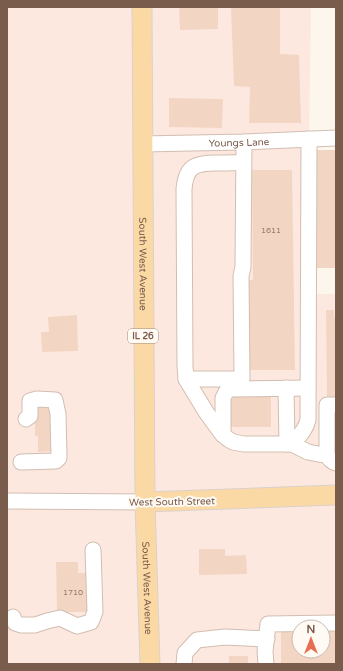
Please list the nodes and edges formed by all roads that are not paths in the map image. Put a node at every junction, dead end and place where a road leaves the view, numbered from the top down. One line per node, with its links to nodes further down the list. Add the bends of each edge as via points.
1 (142, 7): 5 (main road, South West Avenue / IL 26)
2 (336, 138): 3 (street, Youngs Lane)
3 (309, 139): 4 (street, Youngs Lane); 9 (street)
4 (244, 142): 5 (street, Youngs Lane); 6 (street)
5 (142, 144): 19 (main road, South West Avenue / IL 26)
6 (244, 162): 7 (street, via 201,164 191,168 185,178); 8 (street)
7 (186, 379): 8 (street); 13 (street)
8 (242, 379): 9 (street)
9 (308, 384): 10 (street); 14 (street, via 308,424)
10 (286, 388): 13 (street, via 228,390 223,398); 14 (street)
11 (336, 405): 15 (street, via 327,405)
12 (26, 419): 16 (street, via 30,416 30,402 37,399 55,400 58,414 59,458 56,461)
13 (223, 435): 14 (street, via 233,442 244,444)
14 (289, 444): 15 (street)
15 (332, 459)
16 (21, 462)
17 (336, 495): 19 (main road, West South Street)
18 (7, 501): 19 (street, West South Street)
19 (145, 502): 24 (main road, South West Avenue / IL 26)
20 (93, 550): 21 (street, via 95,612 92,622 77,626 60,618 35,625 21,625 15,622)
21 (13, 617)
22 (336, 623): 23 (street, via 268,624)
23 (267, 639): 25 (street, via 225,637 197,640 185,653); 26 (street)
24 (150, 664)
25 (184, 664)
26 (266, 664)

